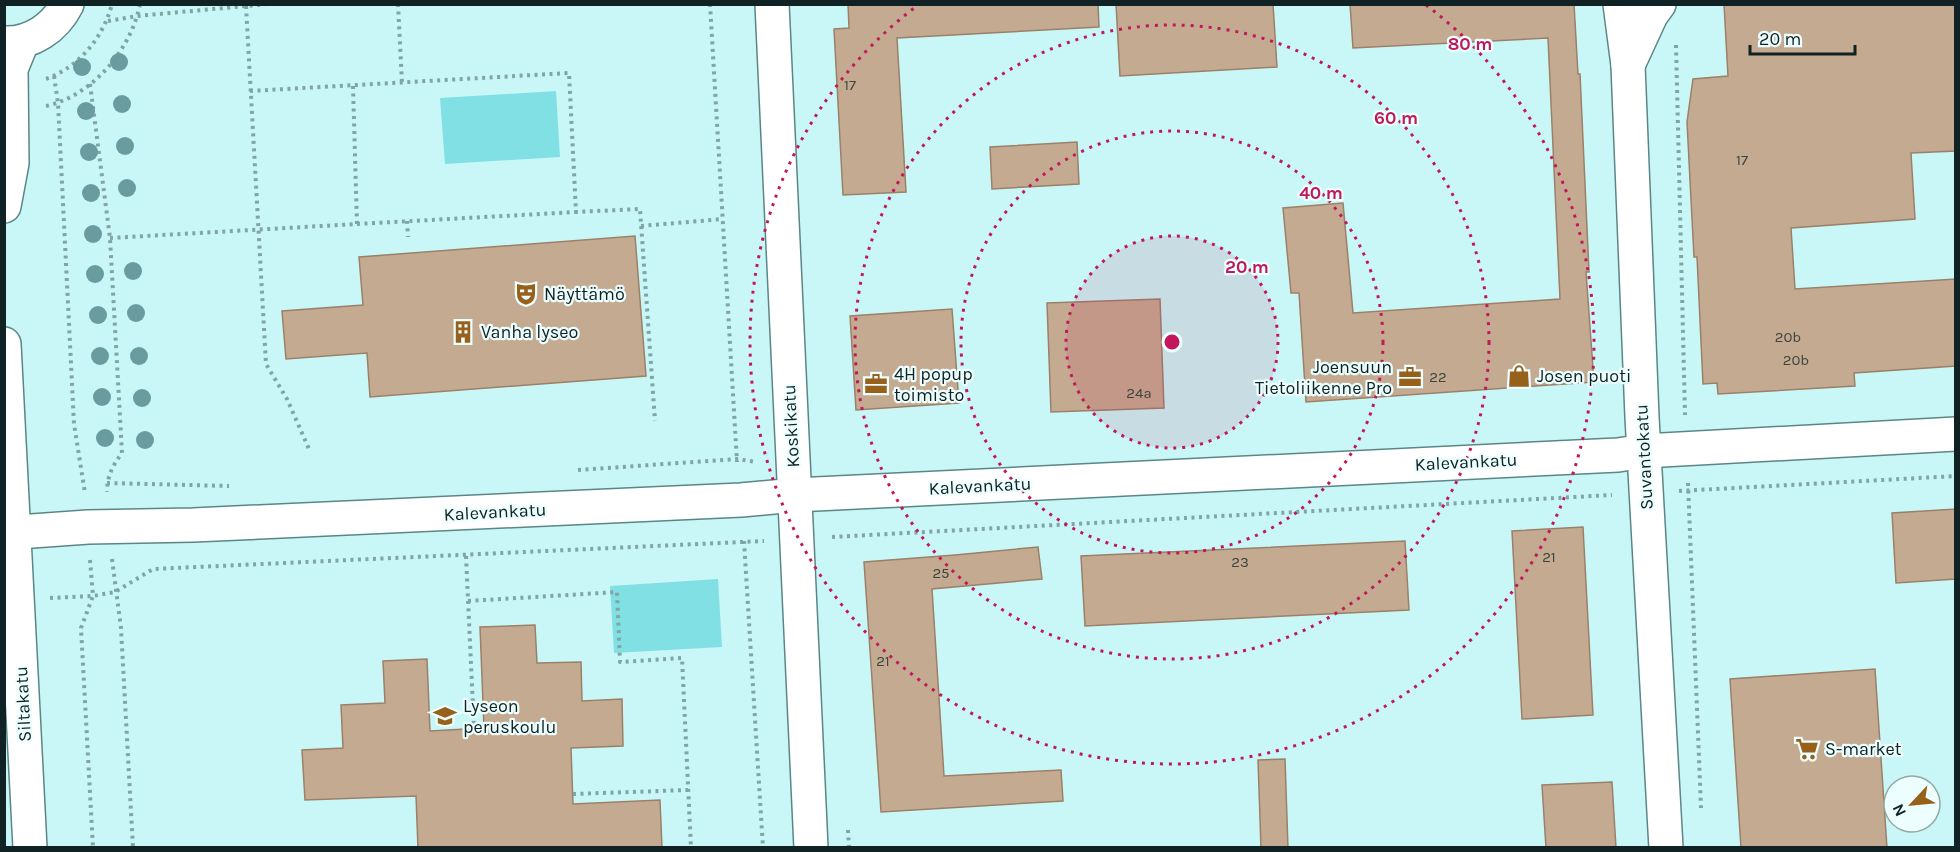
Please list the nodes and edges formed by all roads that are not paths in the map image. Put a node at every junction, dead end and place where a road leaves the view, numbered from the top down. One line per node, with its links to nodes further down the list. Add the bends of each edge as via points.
1 (67, 4): 5 (street, via 42,33)
2 (772, 4): 11 (street, Koskikatu)
3 (1620, 4): 6 (street, Suvantokatu)
4 (1659, 4): 6 (street, Suvantokatu)
5 (13, 43): 7 (street, via 12,163)
6 (1628, 65): 10 (street, Suvantokatu)
7 (4, 206)
8 (4, 344): 12 (street, Siltakatu)
9 (1956, 434): 10 (street, Kalevankatu)
10 (1644, 451): 11 (street, Kalevankatu); 15 (street, Suvantokatu)
11 (795, 495): 12 (street, Kalevankatu); 14 (street, Koskikatu)
12 (10, 533): 13 (street, Siltakatu)
13 (30, 848)
14 (811, 848)
15 (1666, 848)

